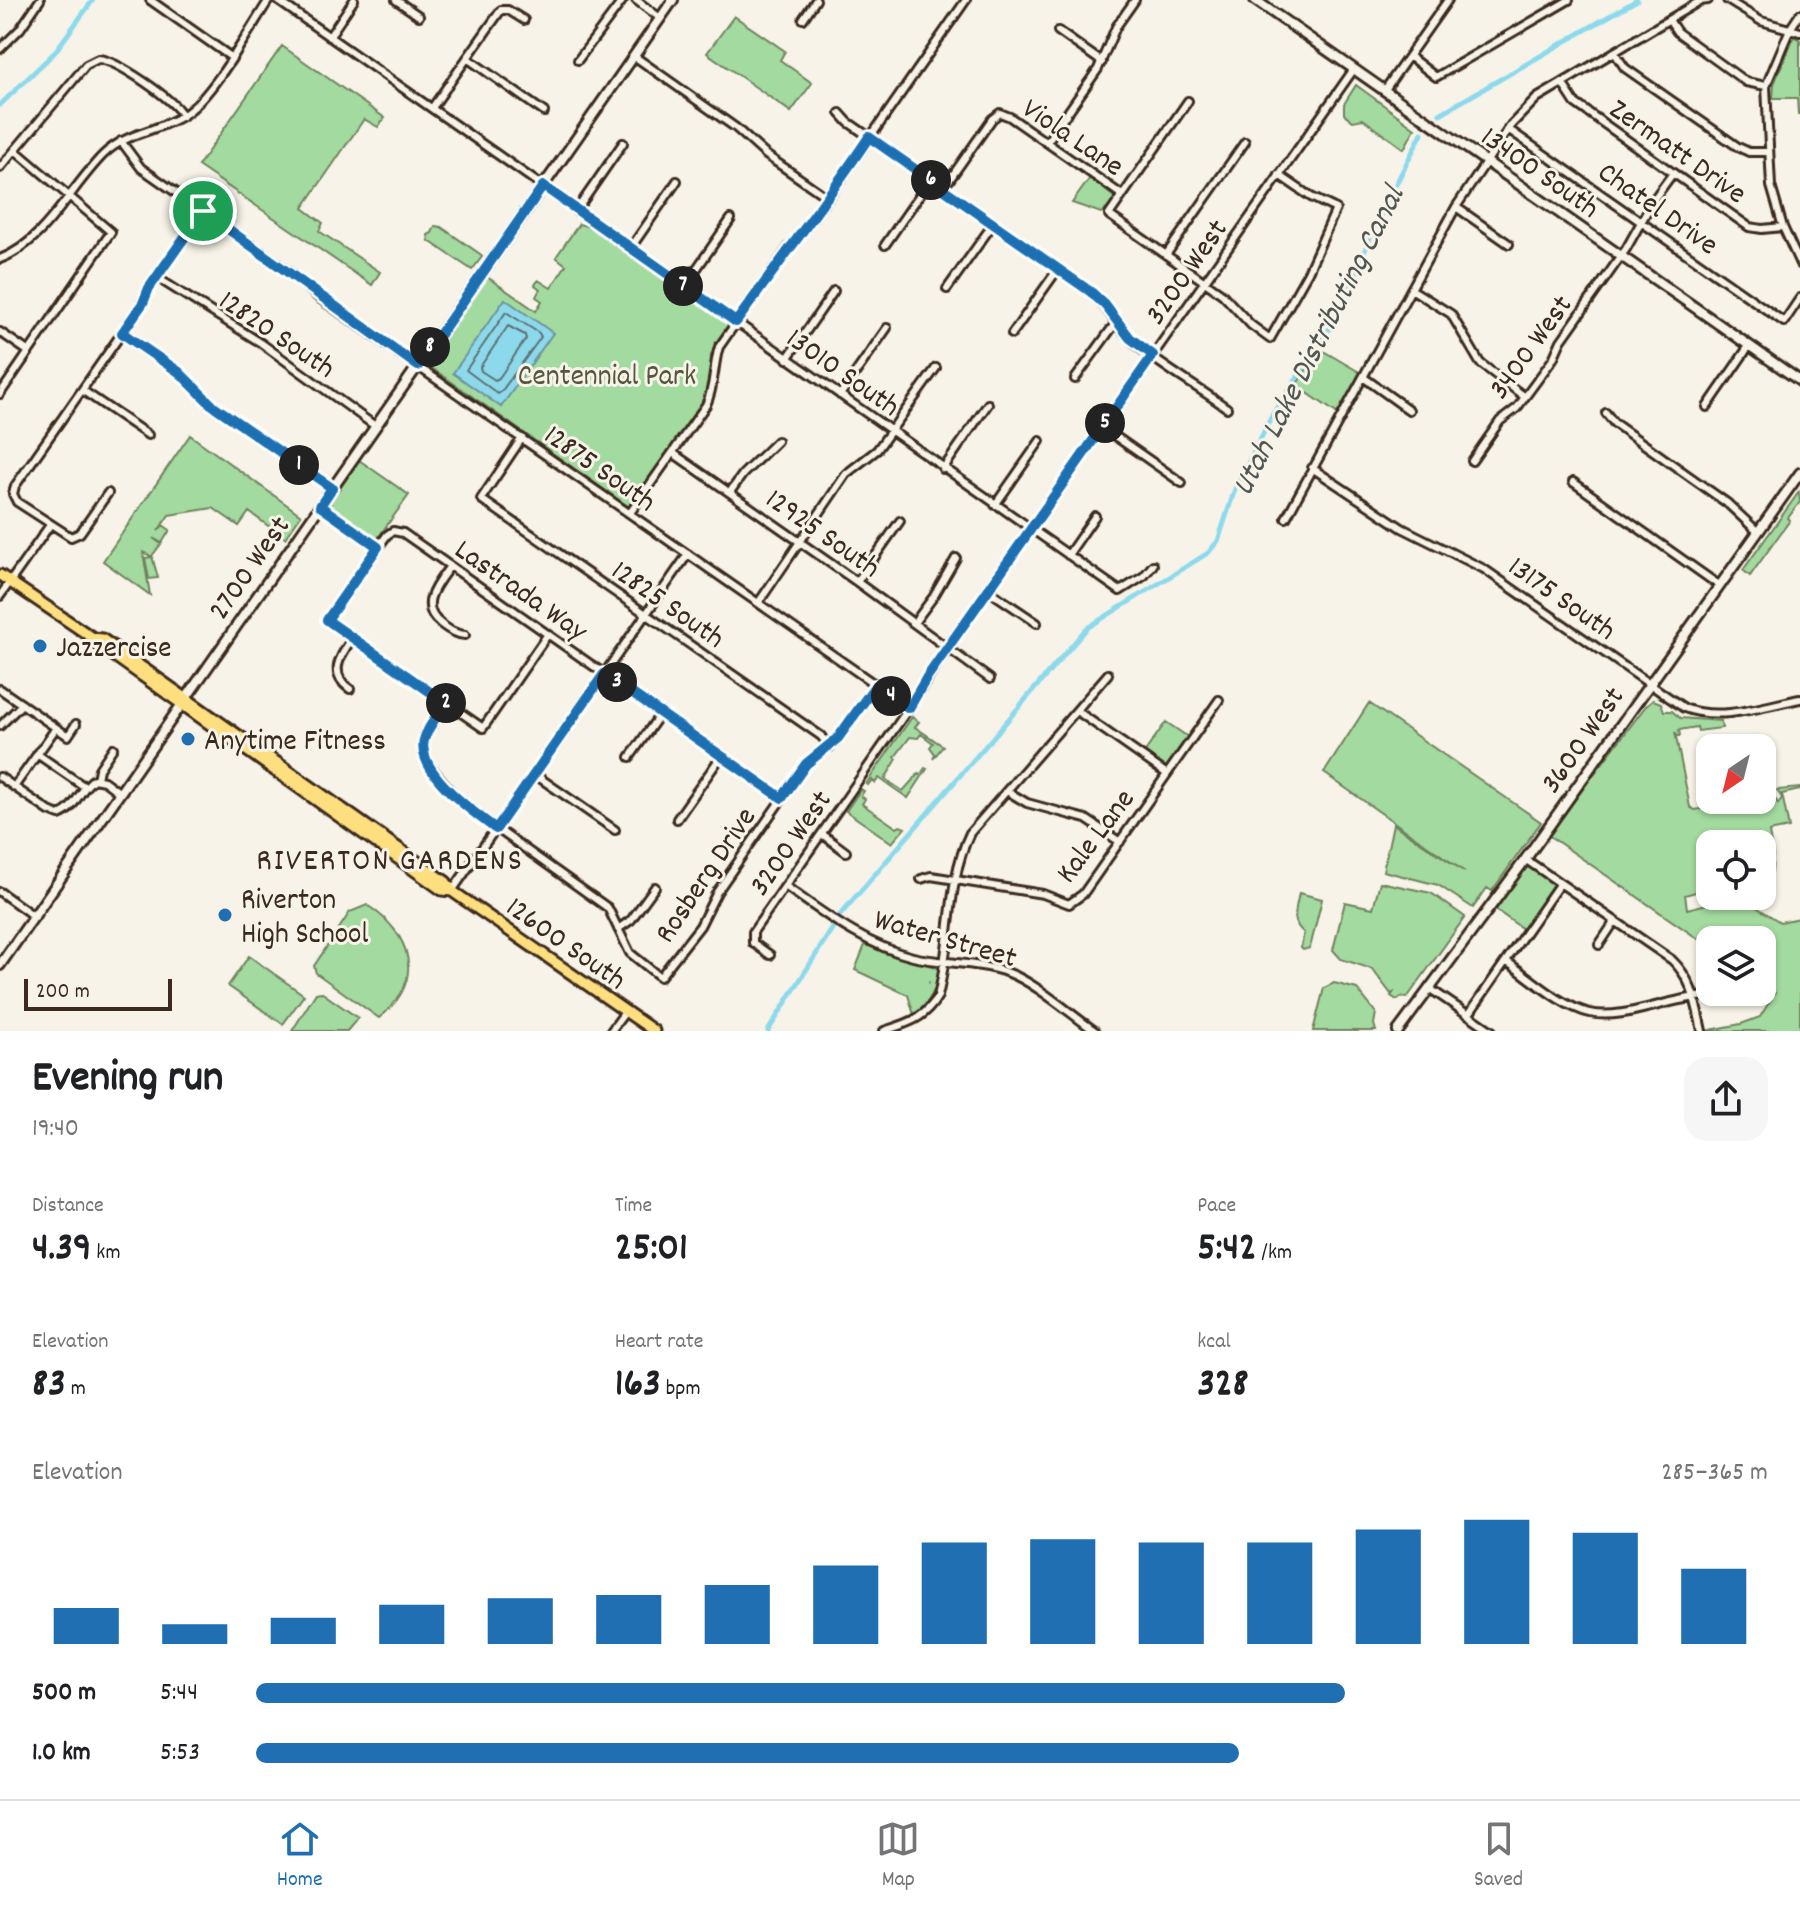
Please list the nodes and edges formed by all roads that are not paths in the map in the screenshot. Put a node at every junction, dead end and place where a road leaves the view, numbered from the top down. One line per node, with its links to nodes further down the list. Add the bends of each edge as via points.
1 (40, 0): 28 (street)
2 (150, 0): 32 (street)
3 (269, 0): 32 (street)
4 (277, 0): 27 (street, 13010 South)
5 (354, 0): 27 (street)
6 (396, 0): 19 (street)
7 (623, 0): 34 (street)
8 (636, 0): 20 (street)
9 (673, 0): 20 (main road, 2700 West)
10 (816, 0): 21 (street)
11 (966, 0): 46 (street)
12 (1135, 0): 35 (street, via 1116,27)
13 (1255, 0): 36 (main road, 13400 South)
14 (1448, 0): 31 (street)
15 (1569, 0): 31 (street, via 1436,77)
16 (1702, 0): 23 (street)
17 (1727, 0): 24 (street, via 1761,21)
18 (1800, 14): 24 (street)
19 (419, 16)
20 (660, 18): 30 (main road, 2700 West)
21 (803, 19)
22 (524, 20): 33 (street, via 508,10 498,13)
23 (1669, 20): 29 (street); 38 (street, via 1677,32 1746,82)
24 (1790, 29): 26 (street); 38 (street)
25 (1058, 31): 35 (street)
26 (1800, 32)
27 (329, 37): 41 (street, 13010 South)
28 (0, 49)
29 (1614, 52): 37 (street); 52 (street, via 1625,68 1738,147)
30 (634, 56): 59 (main road, 2700 West); 63 (street)
31 (1409, 56): 39 (street)
32 (231, 57): 44 (street)
33 (467, 58): 41 (street); 42 (street)
34 (578, 60)
35 (1102, 62): 48 (street)
36 (1354, 69): 39 (main road, 13400 South); 56 (street, 3200 West)
37 (1562, 83): 45 (street, via 1537,98); 55 (street, Zermatt Drive, via 1575,103)
38 (1766, 86): 52 (street)
39 (1384, 91): 53 (main road, 13400 South)
40 (1188, 101): 62 (street)
41 (432, 108): 59 (street, 13010 South)
42 (544, 112)
43 (840, 113): 46 (street)
44 (183, 116): 47 (street); 51 (street, via 114,62 93,60)
45 (1508, 129): 53 (street); 68 (street, Chatel Drive)
46 (869, 137): 57 (street); 63 (street)
47 (121, 141): 61 (street); 65 (street, 12875 South, via 137,164)
48 (1047, 142): 60 (street, Viola Lane, via 1000,113); 62 (street, Viola Lane)
49 (1245, 142): 74 (street)
50 (623, 143): 66 (street)
51 (15, 150): 54 (street); 61 (street)
52 (1769, 152): 70 (street, via 1771,186)
53 (1486, 162): 64 (street); 75 (main road, 13400 South)
54 (0, 168)
55 (1673, 173): 68 (street, 3400 West); 70 (street, Zermatt Drive, via 1749,227)
56 (1279, 175): 80 (street, 3200 West); 80 (street, via 1336,209 1270,339)
57 (930, 180): 60 (street); 72 (street)
58 (677, 181): 73 (street)
59 (543, 186): 66 (street, 13010 South); 96 (main road, 2700 West)
60 (943, 189): 69 (street)
61 (69, 195): 76 (street, via 27,244); 93 (street, via 110,229 109,238)
62 (1122, 195): 74 (street, via 1109,215)
63 (828, 198): 87 (street)
64 (1456, 207): 71 (street); 83 (street)
65 (203, 211): 79 (street); 96 (street, 12875 South)
66 (576, 211): 73 (street, 13010 South)
67 (731, 219): 81 (street)
68 (1641, 222): 75 (street, 3400 West); 85 (street, Chatel Drive, via 1784,322)
69 (993, 224): 78 (street); 82 (street)
70 (1783, 227): 77 (street)
71 (1509, 244)
72 (885, 245)
73 (630, 249): 81 (street, 13010 South)
74 (1166, 255): 80 (street)
75 (1621, 257): 92 (main road, 13400 South); 104 (street, 3400 West)
76 (0, 259)
77 (1800, 264)
78 (1058, 269): 86 (street, via 1098,298); 91 (street)
79 (156, 277): 90 (street); 110 (street, 12820 South, via 261,343)
80 (1204, 282): 94 (street, 3200 West)
81 (684, 287): 87 (street, 13010 South)
82 (947, 289)
83 (1411, 289): 98 (street); 104 (street, via 1451,314 1480,363)
84 (834, 291): 95 (street)
85 (1800, 298)
86 (1117, 321): 94 (street); 99 (street)
87 (736, 322): 95 (street, 13010 South); 117 (street, via 719,347 711,395)
88 (887, 328): 103 (street)
89 (0, 332): 93 (street)
90 (122, 333): 101 (street); 124 (street, via 179,372 211,404)
91 (1012, 334)
92 (1749, 346): 100 (main road, 13400 South); 106 (street)
93 (29, 352): 102 (street)
94 (1153, 355): 107 (street); 111 (street, 3200 West)
95 (787, 359): 103 (street, 13010 South)
96 (418, 366): 110 (main road, 2700 West); 114 (street, 12875 South)
97 (936, 368): 112 (street)
98 (1363, 377): 108 (street); 119 (street)
99 (1075, 379)
100 (1800, 381)
101 (82, 390): 113 (street); 133 (street, via 13,494)
102 (0, 394)
103 (840, 395): 112 (street, 13010 South)
104 (1525, 397): 118 (street, 3400 West)
105 (988, 404): 120 (street)
106 (1707, 407)
107 (1227, 408)
108 (1409, 410)
109 (1606, 413): 135 (street)
110 (375, 426): 124 (main road, 2700 West)
111 (1102, 427): 123 (street); 134 (street, 3200 West)
112 (892, 432): 120 (street, 13010 South); 136 (street, via 846,474)
113 (148, 435)
114 (522, 438): 129 (street, 12875 South); 150 (street, 12825 South, via 481,499)
115 (777, 441): 125 (street)
116 (1040, 441): 127 (street)
117 (673, 453): 125 (street, 12925 South); 129 (street)
118 (1472, 461)
119 (1312, 468): 131 (street); 160 (street, 13175 South, via 1402,528 1484,569)
120 (943, 469): 127 (street, 13010 South)
121 (1800, 473): 135 (main road, 3600 West)
122 (1573, 482): 146 (street)
123 (1182, 483)
124 (332, 488): 128 (main road, 2700 West)
125 (730, 492): 136 (street, 12925 South)
126 (108, 493): 133 (street, via 80,533 71,537)
127 (995, 505): 134 (street, 13010 South)
128 (320, 506): 137 (street); 165 (main road, 2700 West)
129 (630, 513): 138 (street, 12875 South)
130 (1095, 516): 139 (street)
131 (1286, 518)
132 (900, 521): 145 (street)
133 (50, 525): 144 (street)
134 (1031, 528): 139 (street, 13010 South); 147 (street, 3200 West)
135 (1758, 532): 146 (main road, 3600 West)
136 (800, 542): 145 (street, 12925 South); 149 (street)
137 (378, 547): 142 (street, Lastrada Way, via 393,531 403,533); 155 (street, via 327,620)
138 (688, 554): 149 (street, 12875 South); 150 (street)
139 (1068, 555): 141 (street, 13010 South, via 1120,591)
140 (956, 558): 151 (street)
141 (1153, 565)
142 (450, 566): 153 (street, Lastrada Way); 154 (street, via 431,594 429,607 439,622)
143 (0, 575): 144 (main road, 12600 South)
144 (10, 582): 148 (street); 165 (main road, 12600 South, via 102,639)
145 (857, 582): 151 (street, 12925 South)
146 (1720, 586): 160 (main road, 3600 West)
147 (988, 590): 152 (street); 156 (street, 3200 West)
148 (0, 596)
149 (759, 602): 161 (street, 12875 South)
150 (646, 614): 157 (street); 175 (street, 12825 South)
151 (914, 623): 156 (street, 12925 South)
152 (1037, 623)
153 (548, 634): 157 (street, Lastrada Way); 167 (street, via 483,728)
154 (465, 635)
155 (353, 637): 163 (street, via 336,669); 167 (street)
156 (946, 649): 159 (street, 12925 South); 169 (street, 3200 West)
157 (604, 674): 171 (street, Lastrada Way); 180 (street)
158 (1108, 674): 170 (street)
159 (990, 679)
160 (1650, 684): 164 (street, 13175 South, via 1704,715); 197 (main road, 3600 West)
161 (875, 686): 169 (street, 12875 South); 175 (street, Rosberg Drive)
162 (0, 689): 168 (street)
163 (350, 689)
164 (1800, 699)
165 (184, 700): 186 (main road, 12600 South); 188 (main road, 2700 West); 190 (main road, 12600 South)
166 (1219, 700): 181 (street, Kale Lane)
167 (446, 703): 192 (street, via 425,735 425,758 461,803)
168 (22, 704): 173 (street); 174 (street)
169 (909, 708): 194 (street, 3200 West)
170 (1077, 711): 181 (street); 187 (street)
171 (661, 713): 178 (street, Lastrada Way); 179 (street)
172 (76, 724): 174 (street, via 68,736)
173 (0, 726)
174 (56, 728): 177 (street)
175 (830, 747): 189 (street, Rosberg Drive, via 806,764)
176 (113, 748): 183 (street)
177 (37, 754): 184 (street); 185 (street)
178 (722, 755): 189 (street, Lastrada Way); 191 (street)
179 (630, 757)
180 (534, 774): 192 (street); 193 (street)
181 (1167, 774): 195 (street, Kale Lane)
182 (0, 777): 184 (street)
183 (97, 779): 185 (street); 188 (street)
184 (14, 787): 185 (street, via 59,815)
185 (85, 787)
186 (296, 787): 190 (main road); 203 (main road, 12600 South, via 442,890)
187 (1007, 791): 195 (street, via 1027,803 1086,819); 199 (street, via 970,833)
188 (120, 793): 205 (main road, 2700 West)
189 (782, 798): 208 (street, Rosberg Drive, via 717,892 700,926 660,977 634,958)
190 (342, 810): 203 (main road, 12600 South)
191 (677, 819)
192 (496, 829): 203 (street); 207 (street, via 604,904)
193 (615, 830)
194 (822, 834): 196 (street); 201 (street, 3200 West)
195 (1120, 842): 199 (street, Kale Lane, via 1083,894 1069,904 1043,894)
196 (846, 852)
197 (1525, 859): 200 (street); 215 (main road, 3600 West)
198 (921, 879): 199 (street)
199 (957, 880): 213 (street)
200 (1560, 883): 206 (street); 212 (street)
201 (785, 886): 211 (street, 3200 West, via 753,932 753,943); 213 (street, Water Street, via 865,939)
202 (655, 887): 207 (street)
203 (452, 891): 217 (main road, 12600 South)
204 (0, 892): 205 (street)
205 (35, 917): 214 (main road, 2700 West)
206 (1615, 921): 210 (street); 216 (street, via 1684,971)
207 (618, 929): 208 (street)
208 (622, 941): 209 (street)
209 (612, 945)
210 (1599, 945)
211 (770, 955)
212 (1506, 961): 216 (street, via 1572,1007 1592,1014); 218 (street)
213 (944, 962): 219 (street, via 938,996); 223 (street, Water Street, via 1009,973)
214 (0, 965)
215 (1429, 987): 218 (street); 224 (main road, 3600 West)
216 (1694, 997): 226 (street)
217 (625, 1012): 220 (street); 221 (main road, 12600 South)
218 (1469, 1014): 225 (street)
219 (905, 1028): 222 (street)
220 (611, 1031)
221 (654, 1031)
222 (884, 1031)
223 (1095, 1031)
224 (1398, 1031)
225 (1492, 1031)
226 (1702, 1031)

